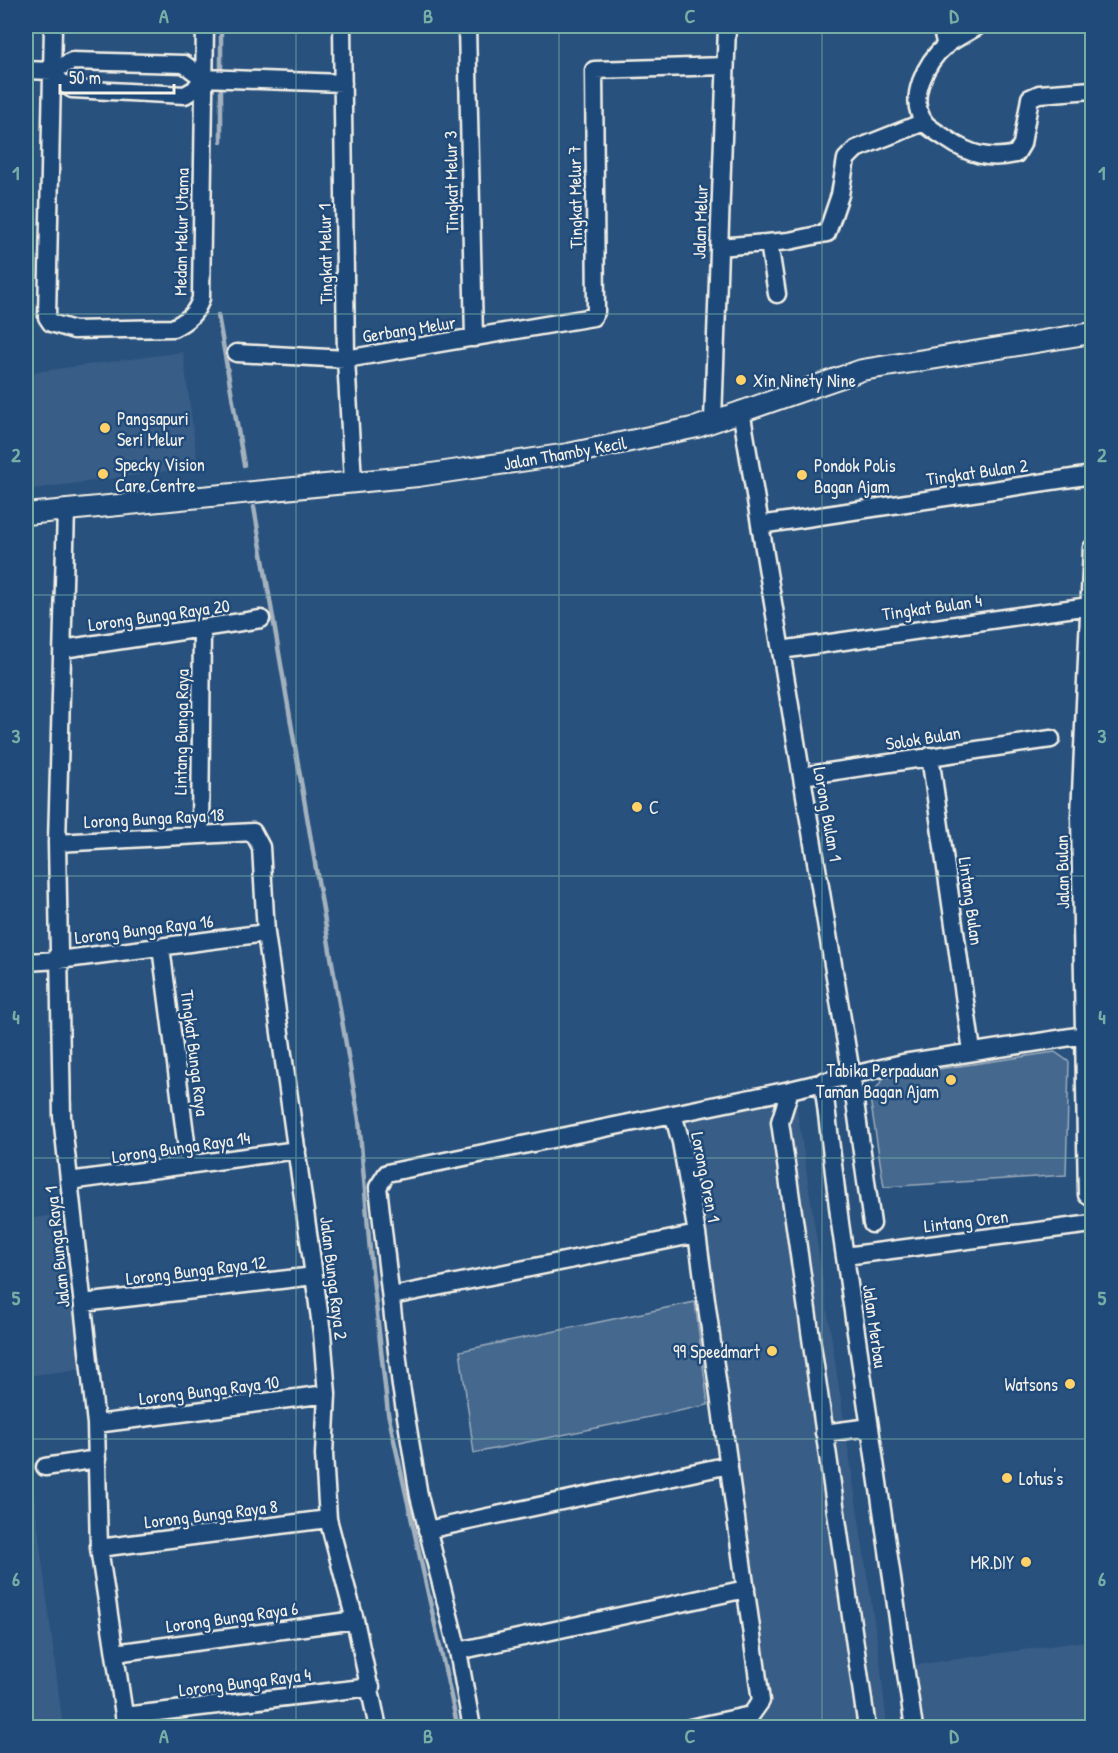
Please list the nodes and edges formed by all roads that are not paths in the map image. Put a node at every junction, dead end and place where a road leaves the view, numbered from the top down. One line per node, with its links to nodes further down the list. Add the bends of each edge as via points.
1 (53, 26): 11 (street, Medan Melur Utama)
2 (205, 26): 12 (street, Medan Melur Utama)
3 (342, 26): 13 (street, Tingkat Melur 1)
4 (467, 26): 21 (street, Tingkat Melur 3)
5 (727, 26): 9 (street, Jalan Melur)
6 (941, 26): 8 (street)
7 (978, 26): 8 (street)
8 (946, 45): 15 (street, via 923,76 917,99)
9 (725, 66): 17 (street, Jalan Melur); 19 (street, Tingkat Melur 7, via 594,70 596,312)
10 (26, 70): 11 (street)
11 (52, 71): 12 (street, via 72,61 184,64); 12 (street, via 72,89 185,95); 12 (street, Medan Melur Utama, via 47,316 51,323 74,330 172,327 182,324 198,309)
12 (214, 79): 13 (street)
13 (343, 83): 23 (street, Tingkat Melur 1)
14 (1092, 90): 15 (street, via 1040,93 1030,98 1022,144 1016,154 1007,156 987,158 963,150)
15 (924, 122): 16 (street, via 856,149 846,159 840,195 827,233)
16 (769, 243): 17 (street); 18 (street)
17 (719, 247): 25 (street, Jalan Melur)
18 (777, 294)
19 (587, 320): 21 (street, Gerbang Melur)
20 (1092, 333): 24 (street, Jalan Thamby Kecil, via 862,370)
21 (474, 338): 23 (street, Gerbang Melur)
22 (236, 353): 23 (street, Gerbang Melur)
23 (346, 359): 27 (street, Tingkat Melur 1)
24 (741, 410): 25 (street, Jalan Thamby Kecil); 30 (street, Lorong Bulan 1)
25 (713, 420): 27 (street, Jalan Thamby Kecil, via 568,454 418,476)
26 (1092, 475): 30 (street, Tingkat Bulan 2)
27 (353, 481): 28 (street, Jalan Thamby Kecil)
28 (66, 509): 29 (street, Jalan Thamby Kecil); 36 (street, Jalan Bunga Raya 1)
29 (26, 514)
30 (760, 525): 37 (street, Lorong Bulan 1)
31 (1092, 548): 32 (street, Jalan Bulan)
32 (1092, 579): 33 (street, Jalan Bulan)
33 (1089, 606): 37 (street, Tingkat Bulan 4); 41 (street, Jalan Bulan)
34 (261, 620): 35 (street, Lorong Bunga Raya 20)
35 (202, 630): 36 (street, Lorong Bunga Raya 20); 43 (street, Lintang Bunga Raya)
36 (63, 649): 44 (street, Jalan Bunga Raya 1)
37 (781, 650): 40 (street, Lorong Bulan 1)
38 (1051, 739): 39 (street, Solok Bulan)
39 (930, 756): 40 (street, Solok Bulan); 50 (street, Lintang Bulan)
40 (802, 776): 51 (street, Lorong Bulan 1)
41 (1086, 815): 49 (street, Jalan Bulan)
42 (253, 832): 43 (street, Lorong Bunga Raya 18); 45 (street, Jalan Bunga Raya 2, via 261,847)
43 (200, 834): 44 (street, Lorong Bunga Raya 18)
44 (57, 843): 47 (street, Jalan Bunga Raya 1)
45 (266, 933): 46 (street, Lorong Bunga Raya 16); 55 (street, Jalan Bunga Raya 2)
46 (161, 947): 47 (street, Lorong Bunga Raya 16); 56 (street, Tingkat Bunga Raya)
47 (59, 960): 48 (street, Lorong Bunga Raya 16); 57 (street, Jalan Bunga Raya 1, via 62,1116)
48 (26, 962)
49 (1084, 1035): 50 (street); 58 (street, Jalan Bulan)
50 (972, 1052): 51 (street)
51 (851, 1073): 52 (street); 59 (street, Lorong Bulan 1)
52 (823, 1081): 53 (street); 62 (street, Jalan Merbau)
53 (790, 1090): 54 (street); 69 (street, via 780,1122)
54 (673, 1114): 61 (street, Lorong Oren 1); 64 (street, Lorong Oren 1, via 387,1173 378,1187)
55 (297, 1150): 56 (street, Lorong Bunga Raya 14); 63 (street, Jalan Bunga Raya 2)
56 (189, 1165): 57 (street, Lorong Bunga Raya 14)
57 (69, 1181): 65 (street, Jalan Bunga Raya 1)
58 (1087, 1195)
59 (872, 1224)
60 (1092, 1224): 62 (street, Lintang Oren)
61 (697, 1234): 64 (street); 71 (street, Lorong Oren 1)
62 (845, 1256): 68 (street, Jalan Merbau)
63 (314, 1276): 65 (street, Lorong Bunga Raya 12); 66 (street, Jalan Bunga Raya 2)
64 (392, 1296): 74 (street, via 403,1397)
65 (83, 1303): 67 (street, Jalan Bunga Raya 1)
66 (327, 1394): 67 (street, Lorong Bunga Raya 10); 73 (street, Jalan Bunga Raya 2, via 324,1455)
67 (96, 1424): 70 (street, Jalan Bunga Raya 1)
68 (870, 1427): 69 (street); 86 (street, Jalan Merbau)
69 (824, 1433): 85 (street)
70 (97, 1459): 72 (street); 75 (street, Jalan Bunga Raya 1)
71 (729, 1465): 74 (street); 76 (street, Lorong Oren 1)
72 (45, 1467)
73 (328, 1519): 75 (street, Lorong Bunga Raya 8); 77 (street, Jalan Bunga Raya 2)
74 (427, 1530): 78 (street)
75 (99, 1548): 79 (street, Jalan Bunga Raya 1)
76 (746, 1588): 78 (street); 84 (street, Lorong Oren 1, via 761,1701 751,1715)
77 (355, 1620): 79 (street, Lorong Bunga Raya 6); 80 (street, Jalan Bunga Raya 2)
78 (458, 1651): 83 (street)
79 (115, 1653): 81 (street, Jalan Bunga Raya 1)
80 (371, 1688): 81 (street, Lorong Bunga Raya 4); 82 (street, Jalan Bunga Raya 2)
81 (125, 1722)
82 (378, 1728)
83 (472, 1728)
84 (690, 1728)
85 (867, 1728)
86 (914, 1728)

